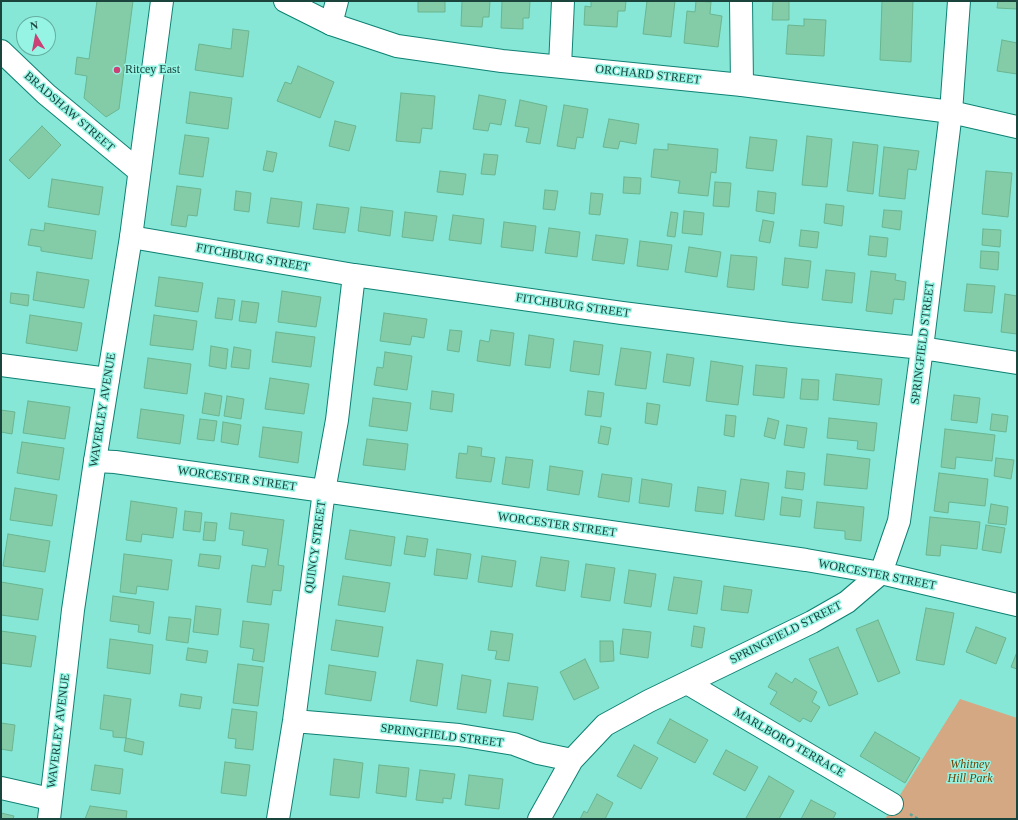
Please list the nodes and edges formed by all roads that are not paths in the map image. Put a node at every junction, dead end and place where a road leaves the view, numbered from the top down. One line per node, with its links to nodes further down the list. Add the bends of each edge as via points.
1 (162, 1): 13 (street, WAVERLEY AVENUE)
2 (285, 1): 7 (street, ORCHARD STREET)
3 (338, 1): 7 (street)
4 (563, 1): 9 (street)
5 (741, 1): 10 (street)
6 (959, 1): 11 (street, SPRINGFIELD STREET)
7 (331, 24): 9 (street, ORCHARD STREET, via 397,46 502,61)
8 (1, 51): 13 (street, BRADSHAW STREET, via 46,94)
9 (560, 66): 10 (street, ORCHARD STREET)
10 (742, 85): 11 (street, ORCHARD STREET)
11 (951, 112): 12 (street, ORCHARD STREET); 16 (street, SPRINGFIELD STREET)
12 (1017, 127)
13 (139, 171): 14 (street, WAVERLEY AVENUE)
14 (131, 237): 15 (street, FITCHBURG STREET); 19 (street, WAVERLEY AVENUE)
15 (354, 275): 16 (street, FITCHBURG STREET, via 622,313); 21 (street, QUINCY STREET, via 337,420)
16 (922, 348): 17 (street, FITCHBURG STREET); 22 (street, SPRINGFIELD STREET, via 899,521)
17 (1017, 363)
18 (1, 365): 19 (street)
19 (108, 379): 20 (street, WAVERLEY AVENUE)
20 (95, 461): 21 (street, WORCESTER STREET); 29 (street, WAVERLEY AVENUE, via 73,610)
21 (324, 491): 22 (street, WORCESTER STREET); 25 (street, QUINCY STREET)
22 (881, 573): 23 (street, WORCESTER STREET); 24 (street, SPRINGFIELD STREET, via 847,602 812,622)
23 (1017, 605)
24 (687, 683): 26 (street, SPRINGFIELD STREET, via 605,725); 28 (street, MARLBORO TERRACE)
25 (294, 721): 26 (street, SPRINGFIELD STREET, via 459,735 514,744 538,753); 30 (street, QUINCY STREET)
26 (572, 760): 31 (street)
27 (1, 788): 29 (street)
28 (892, 804)
29 (49, 809)
30 (278, 819)
31 (538, 819)

